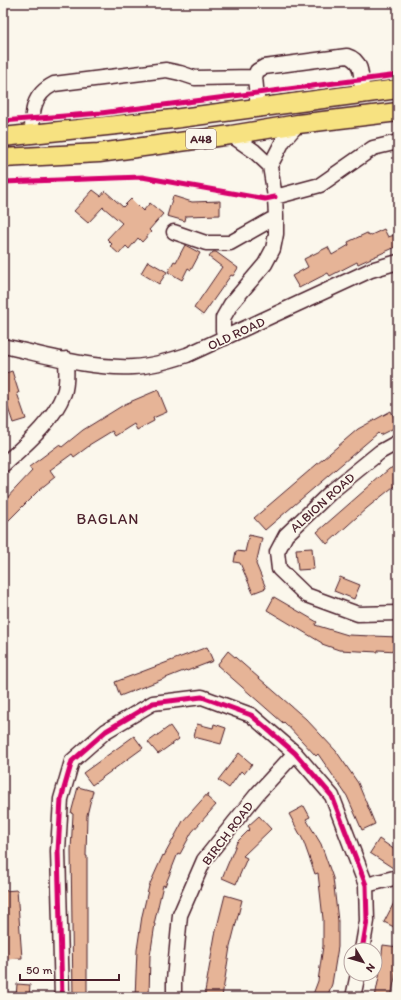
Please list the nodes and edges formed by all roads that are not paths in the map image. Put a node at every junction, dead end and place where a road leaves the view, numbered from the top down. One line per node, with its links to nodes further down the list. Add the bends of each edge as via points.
1 (255, 77): 3 (street, via 264,67 347,56 358,61); 4 (street); 7 (street, via 195,78 166,70 54,84 39,96 33,107)
2 (398, 89): 3 (main road, A48)
3 (362, 94): 4 (main road, A48)
4 (258, 108): 7 (main road, A48)
5 (398, 112): 6 (main road, A48)
6 (298, 124): 8 (main road, A48); 12 (street, via 283,141)
7 (32, 134): 9 (main road, A48)
8 (231, 135): 11 (main road, A48, via 100,153); 12 (street)
9 (3, 137)
10 (398, 142): 13 (street, via 373,148 320,185)
11 (3, 158)
12 (270, 166): 13 (street)
13 (275, 197): 14 (street)
14 (276, 217): 15 (street, via 230,243 206,244); 17 (street, via 273,250 223,318)
15 (174, 232)
16 (398, 262): 17 (street, OLD ROAD, via 371,270)
17 (225, 338): 19 (street, OLD ROAD, via 187,355 133,367 99,366)
18 (3, 346): 19 (street, OLD ROAD)
19 (66, 359): 21 (street, via 64,392 56,408 33,438)
20 (398, 442): 22 (street, ALBION ROAD, via 380,452 332,491 286,535 277,552 279,569 306,595 358,614)
21 (3, 465)
22 (398, 614)
23 (296, 753): 25 (street, via 332,796); 28 (street, via 251,715 202,697 153,703 106,730 72,761 61,799 58,851); 29 (street, BIRCH ROAD, via 258,793 204,860 180,915)
24 (398, 877): 25 (street)
25 (366, 885): 26 (street, via 367,920)
26 (363, 942)
27 (356, 982): 30 (street)
28 (62, 997)
29 (174, 997)
30 (353, 997)

